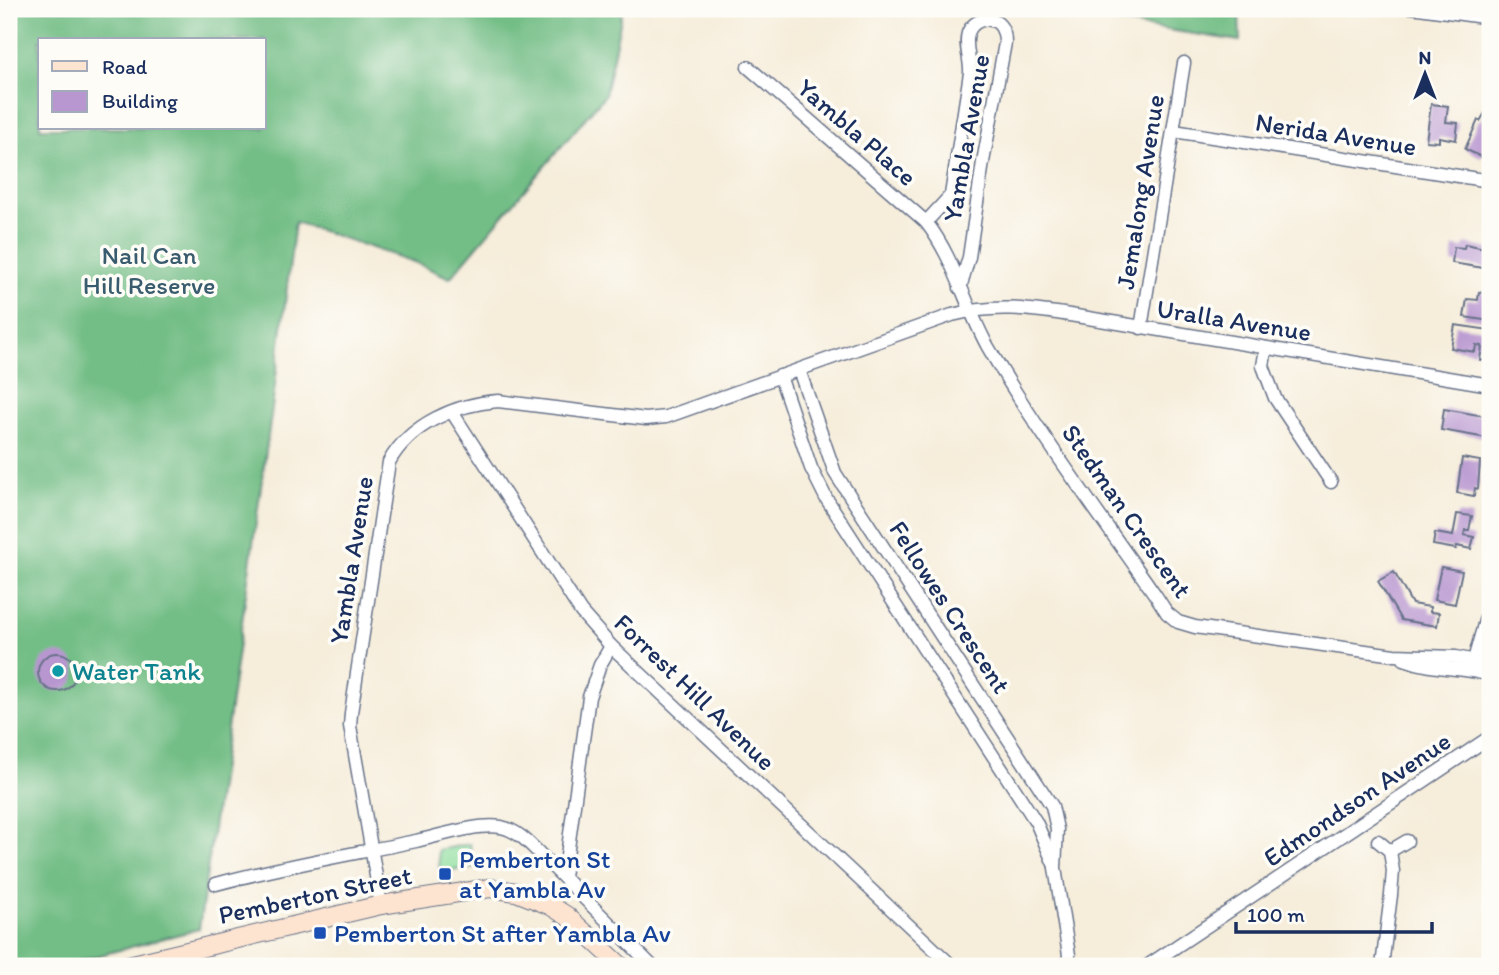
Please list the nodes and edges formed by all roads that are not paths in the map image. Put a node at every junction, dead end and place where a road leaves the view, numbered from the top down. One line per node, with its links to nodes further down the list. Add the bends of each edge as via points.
1 (1404, 9): 2 (lane)
2 (1490, 21)
3 (1184, 63): 5 (street, Jemalong Avenue)
4 (748, 67): 7 (street, Yambla Place)
5 (1174, 131): 6 (street, Nerida Avenue); 10 (street, Jemalong Avenue)
6 (1490, 181)
7 (926, 222): 8 (street, Yambla Place, via 945,250); 8 (street, Yambla Avenue, via 951,195 970,73 967,41 973,25 988,19 1003,30 1005,43)
8 (960, 288): 9 (street, Yambla Place)
9 (970, 311): 10 (street, Uralla Avenue, via 1026,309); 12 (street, Yambla Avenue); 22 (street, Stedman Crescent, via 1007,379 1167,613 1178,622 1394,655 1457,657)
10 (1141, 328): 11 (street, Uralla Avenue)
11 (1266, 348): 14 (street, Uralla Avenue); 16 (street, via 1264,366 1275,398)
12 (799, 370): 13 (street, Yambla Avenue); 28 (street, Fellowes Crescent, via 835,473 1052,806 1057,829)
13 (780, 376): 15 (street, Yambla Avenue, via 686,412 656,418 498,401); 28 (street, Fellowes Crescent, via 825,498 1036,822)
14 (1490, 385)
15 (452, 412): 21 (street, Forrest Hill Avenue, via 581,612); 26 (street, Yambla Avenue, via 422,426 406,440 389,462 387,473 350,726)
16 (1331, 482)
17 (1490, 603): 18 (street)
18 (1488, 617): 19 (street); 22 (street)
19 (1490, 634)
20 (1490, 641): 22 (street)
21 (611, 646): 29 (street, via 589,697); 37 (street, Forrest Hill Avenue)
22 (1484, 667)
23 (1489, 738): 39 (street, Edmondson Avenue)
24 (1378, 841): 27 (street)
25 (1407, 841): 27 (street)
26 (373, 850): 29 (street, Pemberton Street, via 503,827 523,838); 30 (street, Pemberton Street, via 277,867); 31 (street, Yambla Avenue)
27 (1390, 851): 40 (street, via 1393,871)
28 (1055, 868): 32 (street, Fellowes Crescent)
29 (564, 877): 36 (street, Pemberton Street)
30 (216, 884)
31 (382, 905): 33 (main road, Pemberton Street); 35 (main road, Pemberton Street, via 490,888 516,892 567,916)
32 (1068, 960): 38 (street, Fellowes Crescent)
33 (160, 961): 34 (main road, Pemberton Street)
34 (124, 966)
35 (621, 966)
36 (652, 966)
37 (952, 966)
38 (1076, 966)
39 (1147, 966)
40 (1382, 966)

